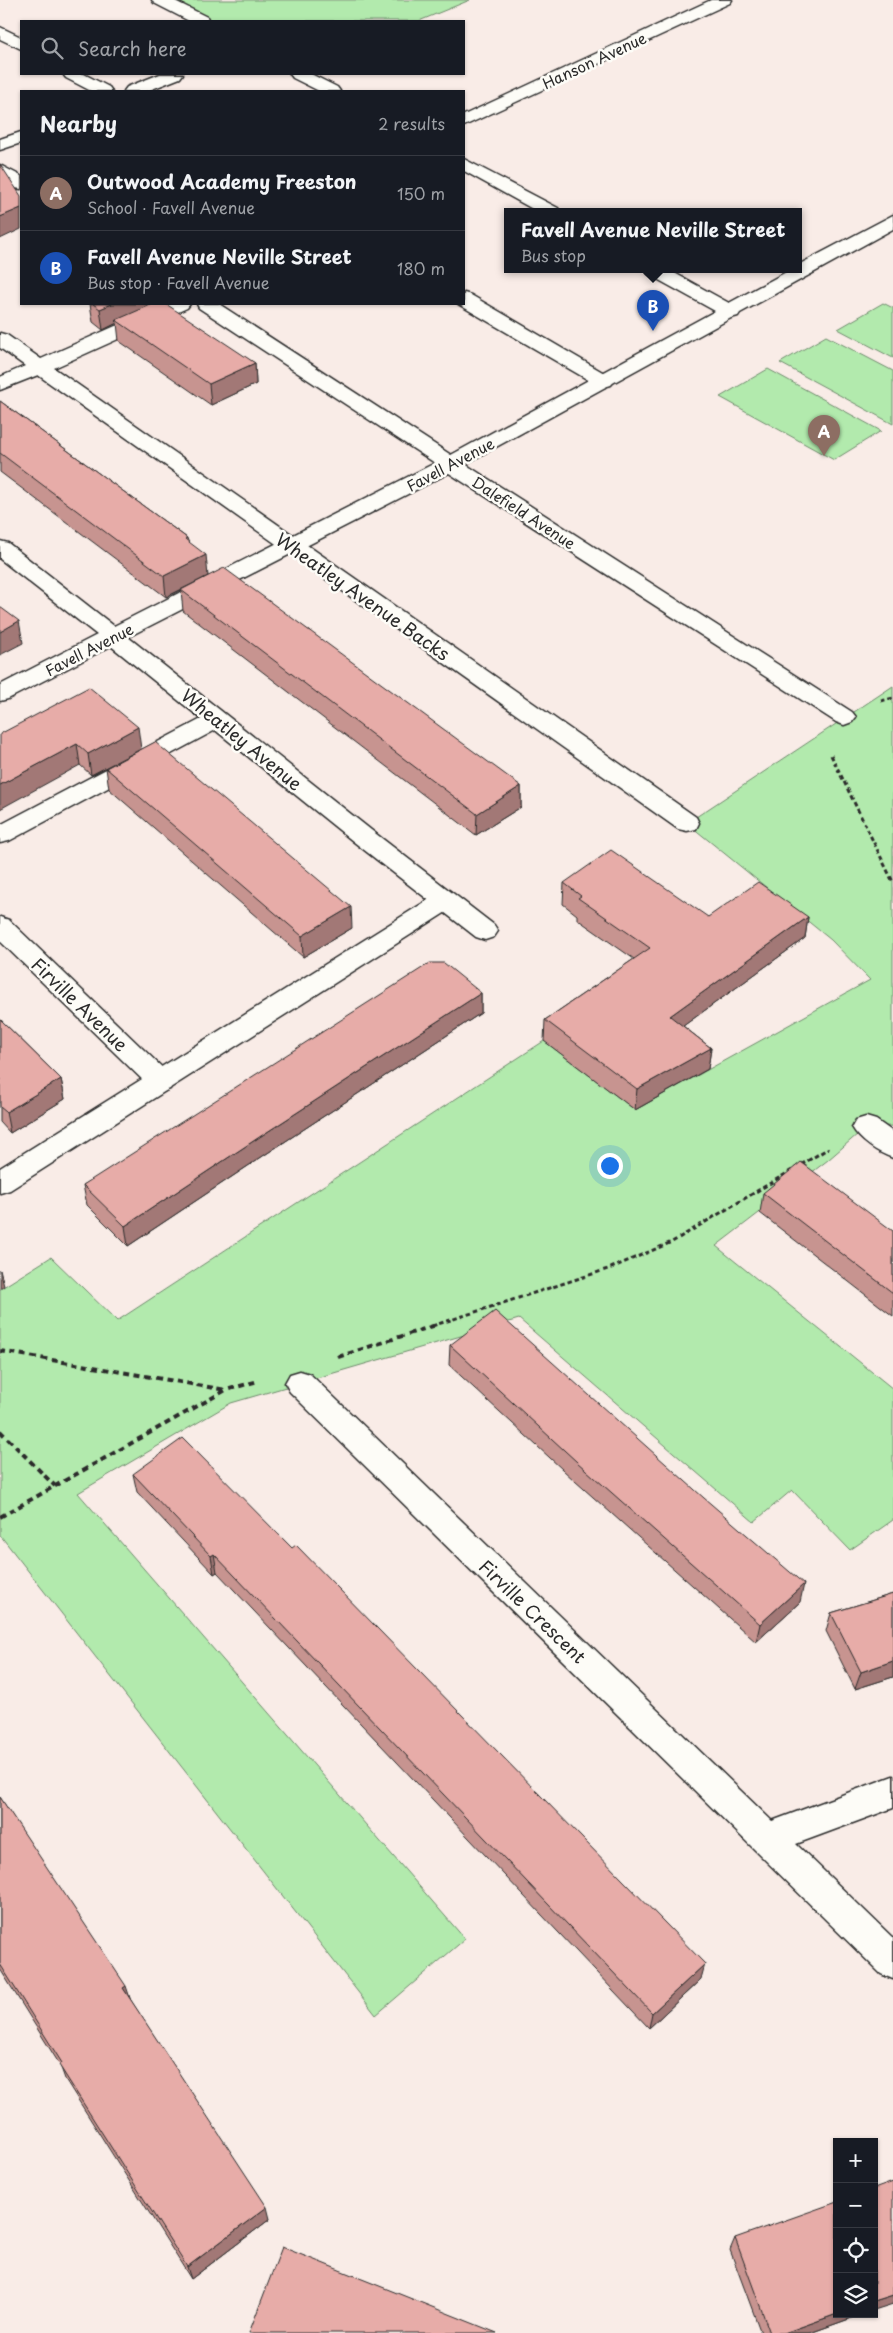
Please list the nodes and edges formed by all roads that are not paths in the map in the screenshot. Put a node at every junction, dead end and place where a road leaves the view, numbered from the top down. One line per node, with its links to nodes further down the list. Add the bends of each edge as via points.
1 (160, 0): 3 (street)
2 (724, 0): 12 (street, Hanson Avenue)
3 (199, 20)
4 (0, 32): 5 (street)
5 (20, 43)
6 (74, 75): 9 (street)
7 (172, 75): 10 (street)
8 (300, 75): 11 (street)
9 (101, 90)
10 (135, 90)
11 (329, 90)
12 (465, 121)
13 (20, 137): 14 (street)
14 (0, 145)
15 (467, 169): 18 (street)
16 (0, 170): 17 (street)
17 (20, 183)
18 (543, 208)
19 (893, 221): 20 (street, Favell Avenue)
20 (802, 272)
21 (660, 273): 26 (street)
22 (800, 273): 26 (street, Favell Avenue)
23 (465, 300): 29 (street)
24 (178, 305): 28 (street)
25 (208, 305): 31 (street, Dalefield Avenue)
26 (731, 312): 29 (street, Favell Avenue)
27 (0, 339): 28 (street, Wheatley Avenue Backs)
28 (39, 367): 30 (street); 32 (street, Wheatley Avenue Backs)
29 (604, 381): 31 (street, Favell Avenue)
30 (0, 384)
31 (450, 464): 32 (street, Favell Avenue); 36 (street, Dalefield Avenue)
32 (291, 546): 34 (street, Favell Avenue); 38 (street, Wheatley Avenue Backs)
33 (0, 548): 34 (street, Wheatley Avenue)
34 (115, 636): 35 (street, Favell Avenue); 37 (street, Wheatley Avenue)
35 (0, 694)
36 (844, 717)
37 (218, 720): 39 (street); 40 (street, Wheatley Avenue)
38 (688, 823)
39 (0, 835)
40 (444, 901): 42 (street, Wheatley Avenue); 43 (street)
41 (0, 926): 43 (street, Firville Avenue)
42 (485, 931)
43 (161, 1082): 46 (street)
44 (866, 1127): 45 (street)
45 (893, 1147)
46 (0, 1182)
47 (300, 1383): 49 (street, Firville Crescent)
48 (893, 1792): 49 (street)
49 (767, 1839): 50 (street, Firville Crescent)
50 (893, 1962)

